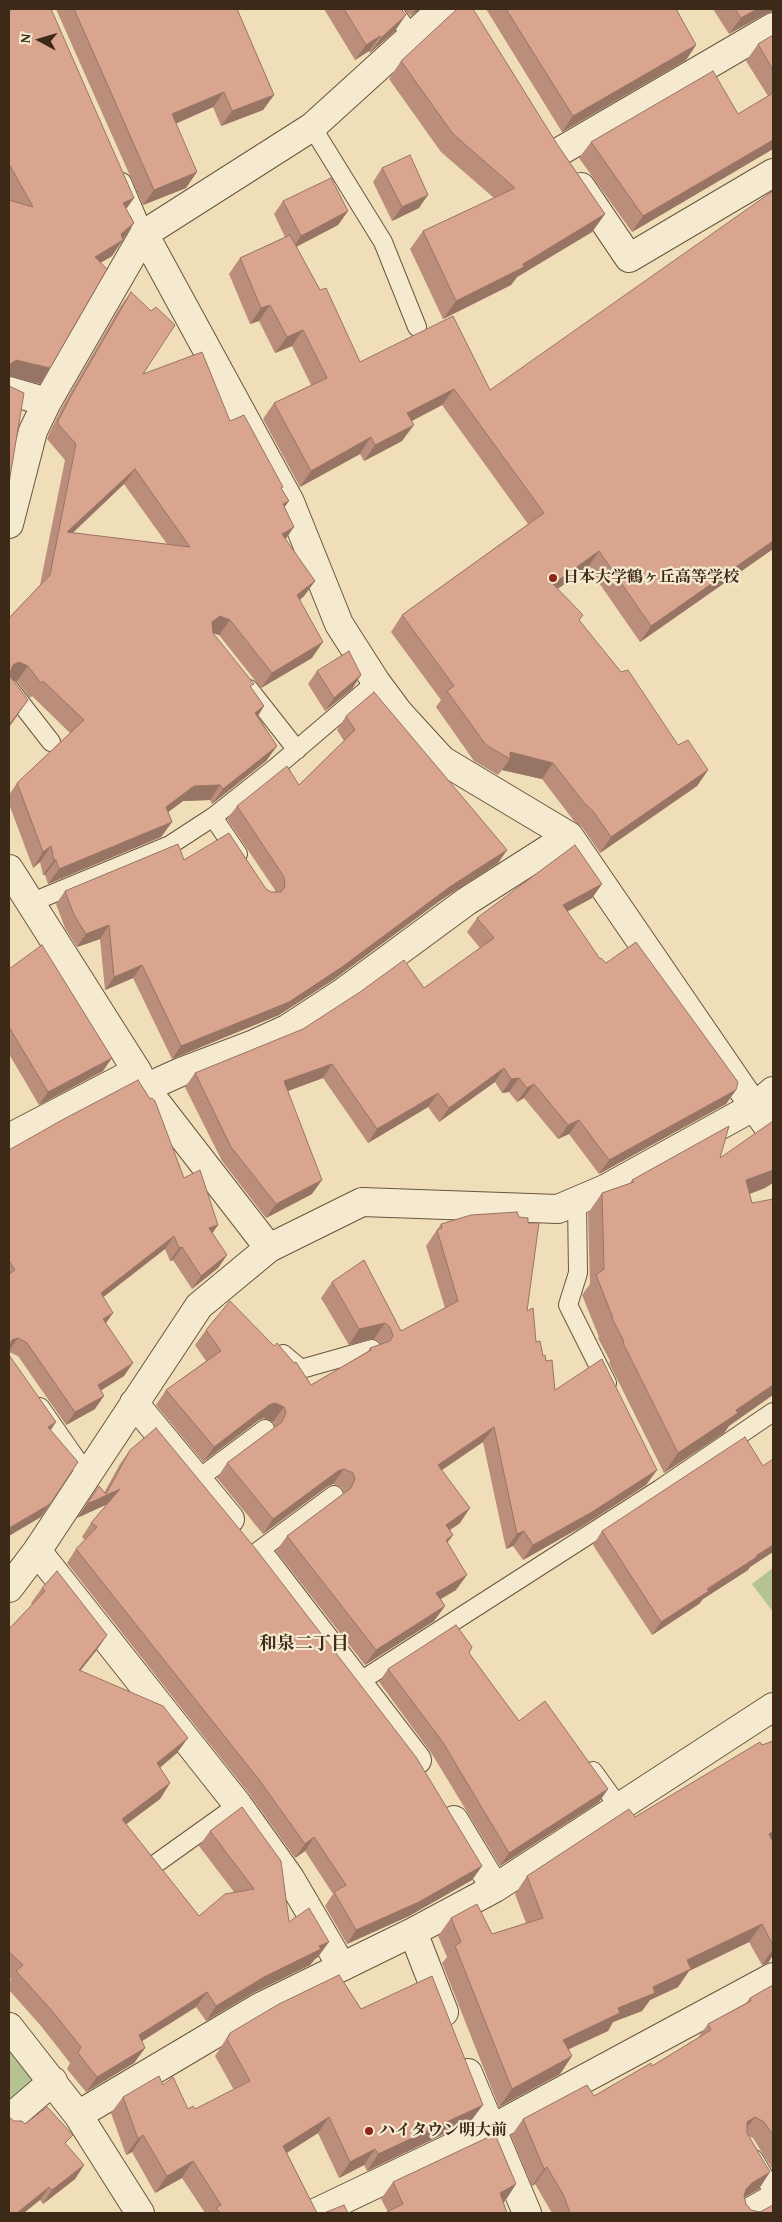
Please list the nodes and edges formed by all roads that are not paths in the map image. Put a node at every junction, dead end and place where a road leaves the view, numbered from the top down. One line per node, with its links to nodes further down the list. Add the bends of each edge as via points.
1 (392, 9): 4 (lane)
2 (442, 9): 4 (street)
3 (773, 27): 7 (street, via 552,144 629,258)
4 (410, 35): 5 (street)
5 (312, 127): 8 (street); 9 (lane, via 383,242)
6 (117, 171): 8 (lane)
7 (773, 173)
8 (144, 234): 11 (street); 14 (street, via 290,502 339,624)
9 (417, 327)
10 (9, 391): 11 (street)
11 (47, 402): 12 (street, via 33,431)
12 (9, 524)
13 (236, 672): 17 (lane)
14 (376, 682): 17 (lane); 19 (street, via 398,713 442,760)
15 (9, 688): 16 (lane)
16 (51, 742)
17 (297, 750): 18 (lane)
18 (213, 817): 20 (lane); 22 (lane, via 170,845)
19 (569, 836): 23 (street, via 466,901 288,1029 183,1071); 24 (street)
20 (245, 864)
21 (9, 868): 22 (street)
22 (30, 903): 23 (street)
23 (141, 1079): 26 (street); 28 (street)
24 (764, 1098): 25 (street); 27 (street)
25 (773, 1134)
26 (9, 1138)
27 (577, 1202): 28 (street, via 558,1209 362,1202); 32 (lane, via 578,1273 568,1305)
28 (269, 1248): 33 (street, via 219,1300 199,1306)
29 (271, 1344): 30 (lane, via 301,1369)
30 (372, 1349)
31 (31, 1394): 37 (lane)
32 (616, 1401)
33 (134, 1403): 37 (street); 38 (street)
34 (773, 1412): 39 (lane)
35 (265, 1429): 38 (lane)
36 (652, 1471): 39 (lane)
37 (88, 1476): 41 (street)
38 (198, 1480): 42 (street)
39 (660, 1489): 44 (lane)
40 (334, 1495): 42 (lane)
41 (37, 1551): 43 (street); 47 (street)
42 (257, 1552): 44 (street)
43 (9, 1588)
44 (359, 1682): 50 (street, via 418,1762)
45 (773, 1707): 48 (street)
46 (584, 1759): 48 (lane)
47 (238, 1805): 49 (lane); 52 (street, via 290,1878)
48 (619, 1807): 50 (street)
49 (154, 1865)
50 (495, 1888): 51 (street)
51 (413, 1932): 52 (street); 58 (street)
52 (342, 1967): 56 (street, via 260,2007)
53 (773, 1977): 58 (street)
54 (9, 2027): 55 (street)
55 (53, 2081): 56 (street); 57 (street)
56 (78, 2115): 62 (street)
57 (9, 2119)
58 (491, 2129): 63 (street); 64 (street)
59 (744, 2144): 60 (lane)
60 (773, 2192)
61 (773, 2199): 65 (street)
62 (140, 2213)
63 (315, 2213)
64 (526, 2213)
65 (748, 2213)

